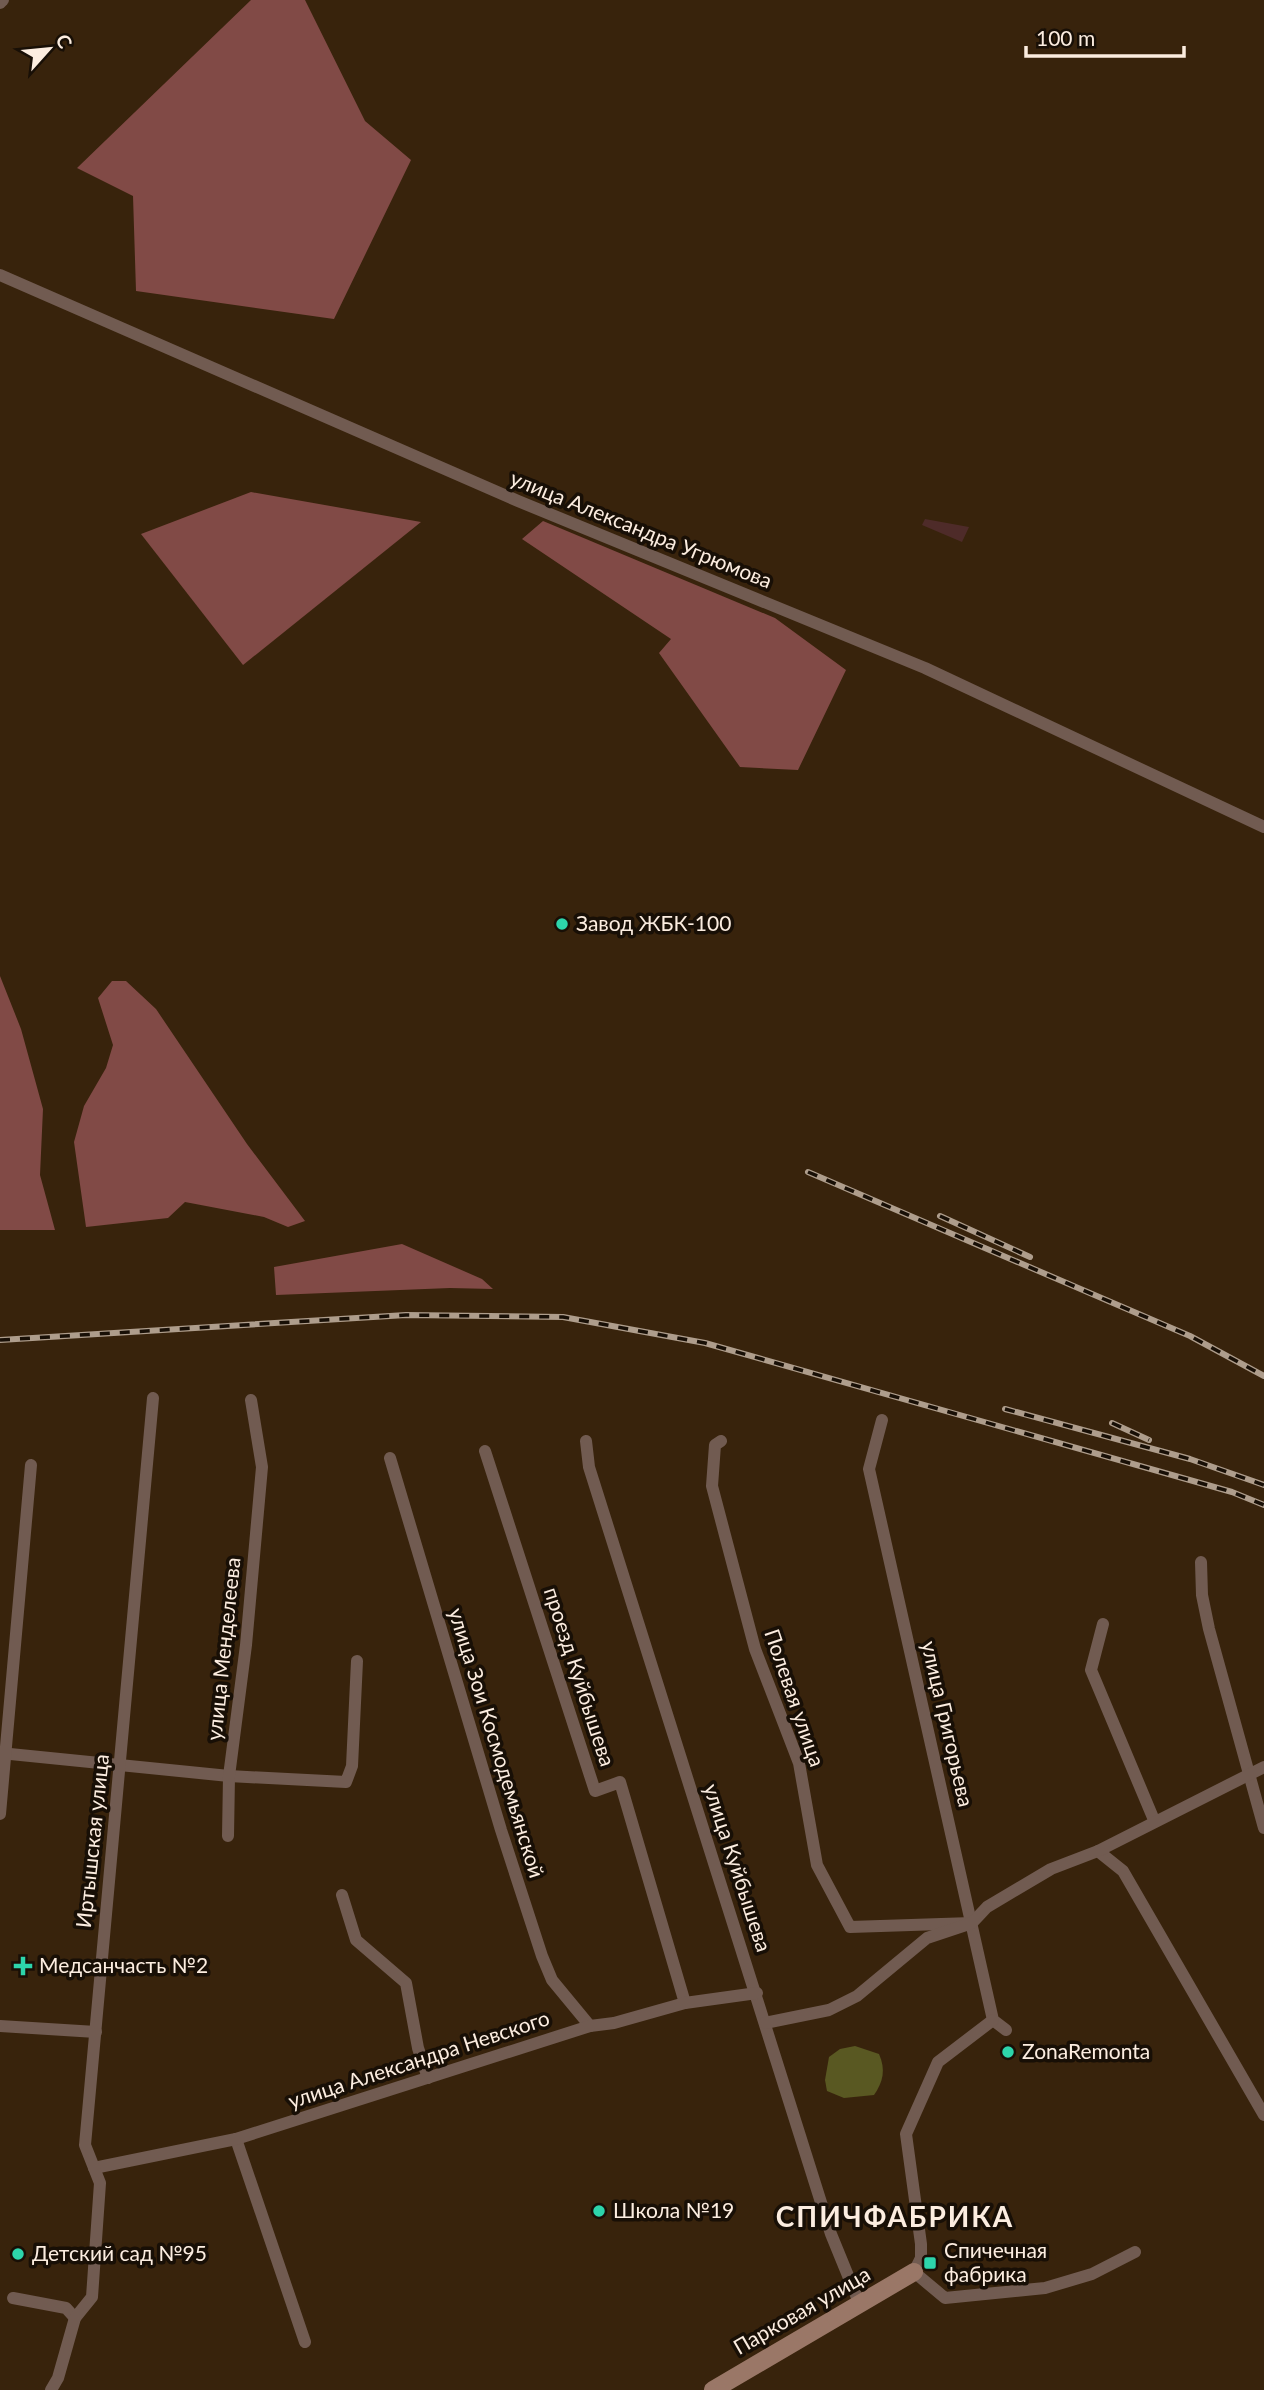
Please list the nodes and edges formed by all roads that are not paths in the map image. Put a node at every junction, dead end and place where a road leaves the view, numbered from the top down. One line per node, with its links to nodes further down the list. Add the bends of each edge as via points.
1 (0, 275): 2 (street, улица Александра Угрюмова, via 509,497 925,668)
2 (1264, 827)
3 (251, 1400): 18 (street, улица Менделеева, via 262,1467)
4 (152, 1404): 15 (street, Иртышская улица)
5 (882, 1420): 25 (street, улица Григорьева, via 869,1469)
6 (586, 1441): 26 (street, улица Куйбышева, via 589,1467)
7 (720, 1441): 25 (street, Полевая улица, via 712,1452 712,1486 755,1649 799,1763 817,1866 836,1905 850,1927)
8 (485, 1451): 27 (street, проезд Куйбышева, via 595,1791 620,1782)
9 (390, 1458): 31 (street, улица Зои Космодемьянской, via 542,1956 552,1980)
10 (31, 1465): 14 (street)
11 (1201, 1562): 17 (street, via 1209,1629)
12 (1103, 1624): 20 (street, via 1091,1670)
13 (357, 1661): 18 (street, via 352,1766 346,1782)
14 (3, 1754): 15 (street); 19 (street)
15 (120, 1764): 18 (street); 33 (street, Иртышская улица)
16 (1264, 1767): 17 (street)
17 (1250, 1774): 20 (street); 21 (street)
18 (229, 1776): 22 (street, улица Менделеева)
19 (0, 1814)
20 (1154, 1820): 23 (street)
21 (1264, 1828)
22 (228, 1836)
23 (1098, 1851): 25 (street, via 1051,1869 987,1907); 35 (street, via 1123,1871)
24 (342, 1895): 34 (street, via 356,1940 406,1983)
25 (972, 1923): 28 (street, улица Григорьева); 29 (street, via 927,1938 857,1996 829,2010)
26 (757, 1993): 27 (street, улица Александра Невского); 29 (street, улица Куйбышева)
27 (685, 2003): 31 (street, улица Александра Невского)
28 (993, 2020): 32 (street); 39 (street, via 937,2062 906,2134 921,2244)
29 (765, 2023): 41 (street, улица Куйбышева, via 831,2234)
30 (0, 2026): 33 (street)
31 (590, 2026): 34 (street, улица Александра Невского)
32 (1006, 2030)
33 (96, 2032): 37 (street, Иртышская улица, via 85,2145)
34 (428, 2078): 36 (street, улица Александра Невского)
35 (1264, 2115)
36 (236, 2138): 37 (street, улица Александра Невского); 43 (street)
37 (94, 2168): 42 (street, Иртышская улица, via 100,2183 92,2297)
38 (1135, 2252): 39 (street, via 1092,2274 1045,2288 945,2298)
39 (914, 2272): 41 (street, Парковая улица)
40 (13, 2298): 42 (street, via 66,2308)
41 (860, 2305): 45 (street, Парковая улица)
42 (75, 2318): 44 (street, Иртышская улица)
43 (305, 2342)
44 (51, 2390)
45 (713, 2390)

